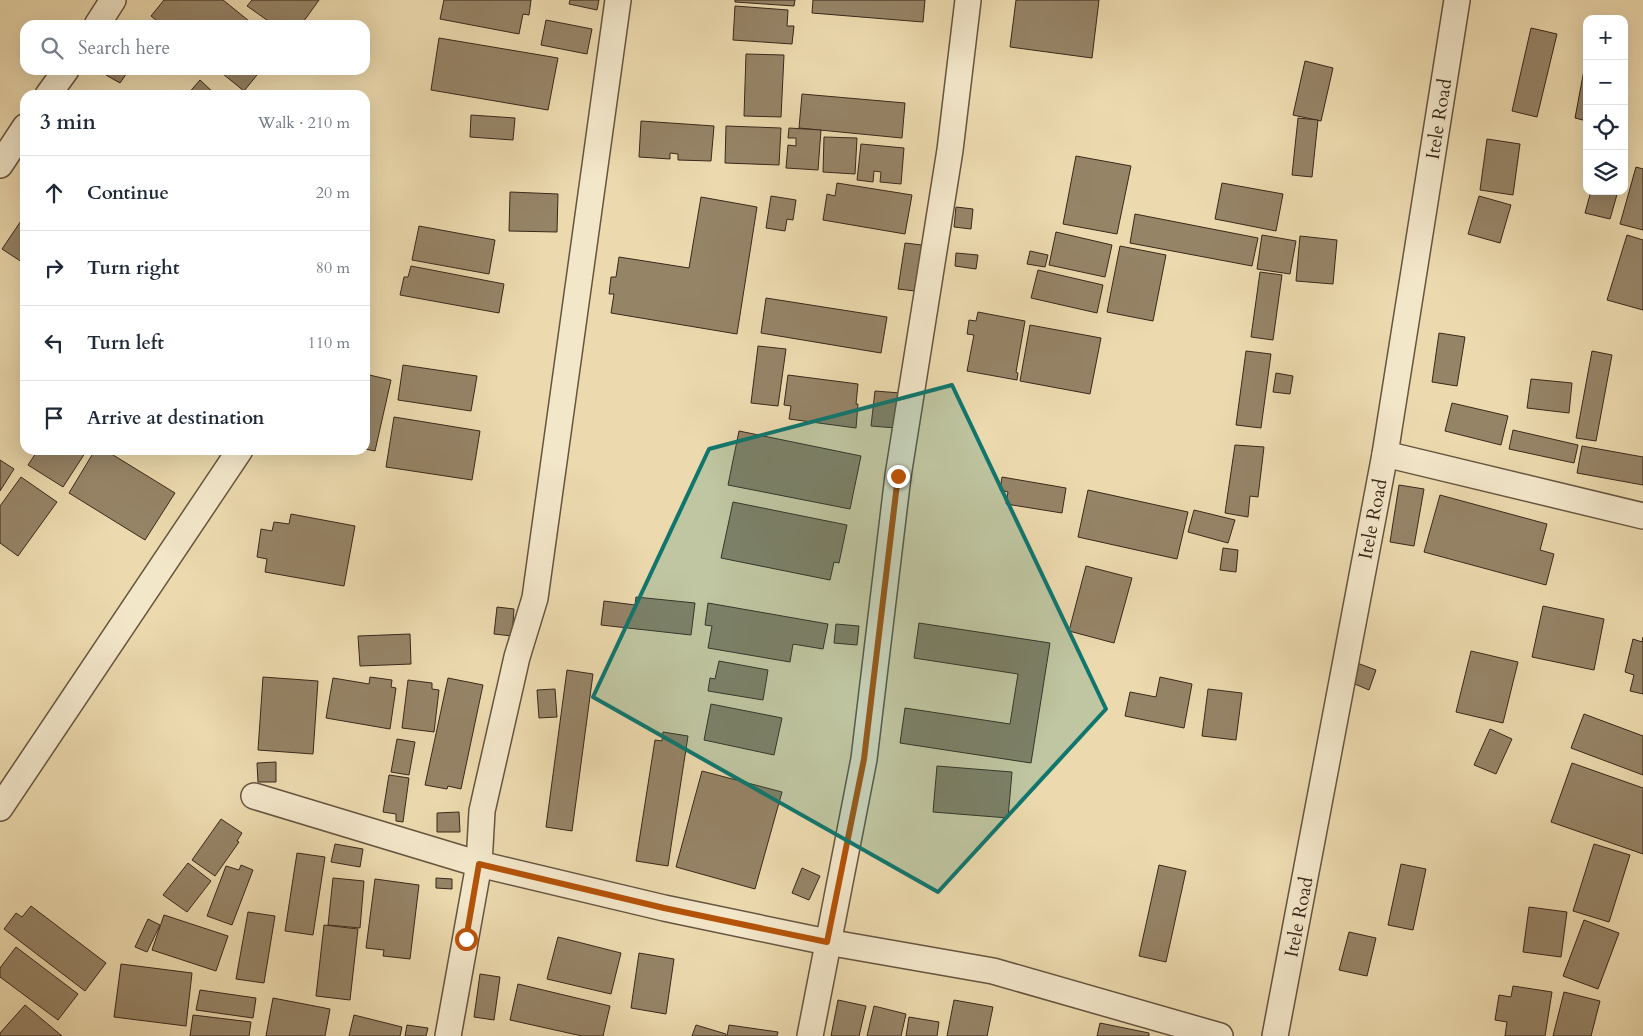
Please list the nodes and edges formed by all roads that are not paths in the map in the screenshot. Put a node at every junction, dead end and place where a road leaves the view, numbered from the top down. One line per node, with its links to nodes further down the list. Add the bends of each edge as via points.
1 (113, 0): 5 (street)
2 (618, 0): 15 (street, via 535,598 517,657 482,811)
3 (968, 0): 16 (street, via 950,150 898,476 864,759)
4 (1457, 0): 10 (street, Itele Road)
5 (100, 20)
6 (62, 75): 7 (street)
7 (52, 90)
8 (20, 138): 9 (street)
9 (11, 159)
10 (1385, 454): 12 (street); 20 (street, Itele Road)
11 (237, 455): 14 (street)
12 (1643, 516)
13 (254, 796): 15 (street)
14 (0, 808)
15 (479, 864): 16 (street); 17 (street)
16 (827, 942): 18 (street); 19 (street, via 993,970)
17 (448, 1036)
18 (810, 1036)
19 (1220, 1036)
20 (1275, 1036)

